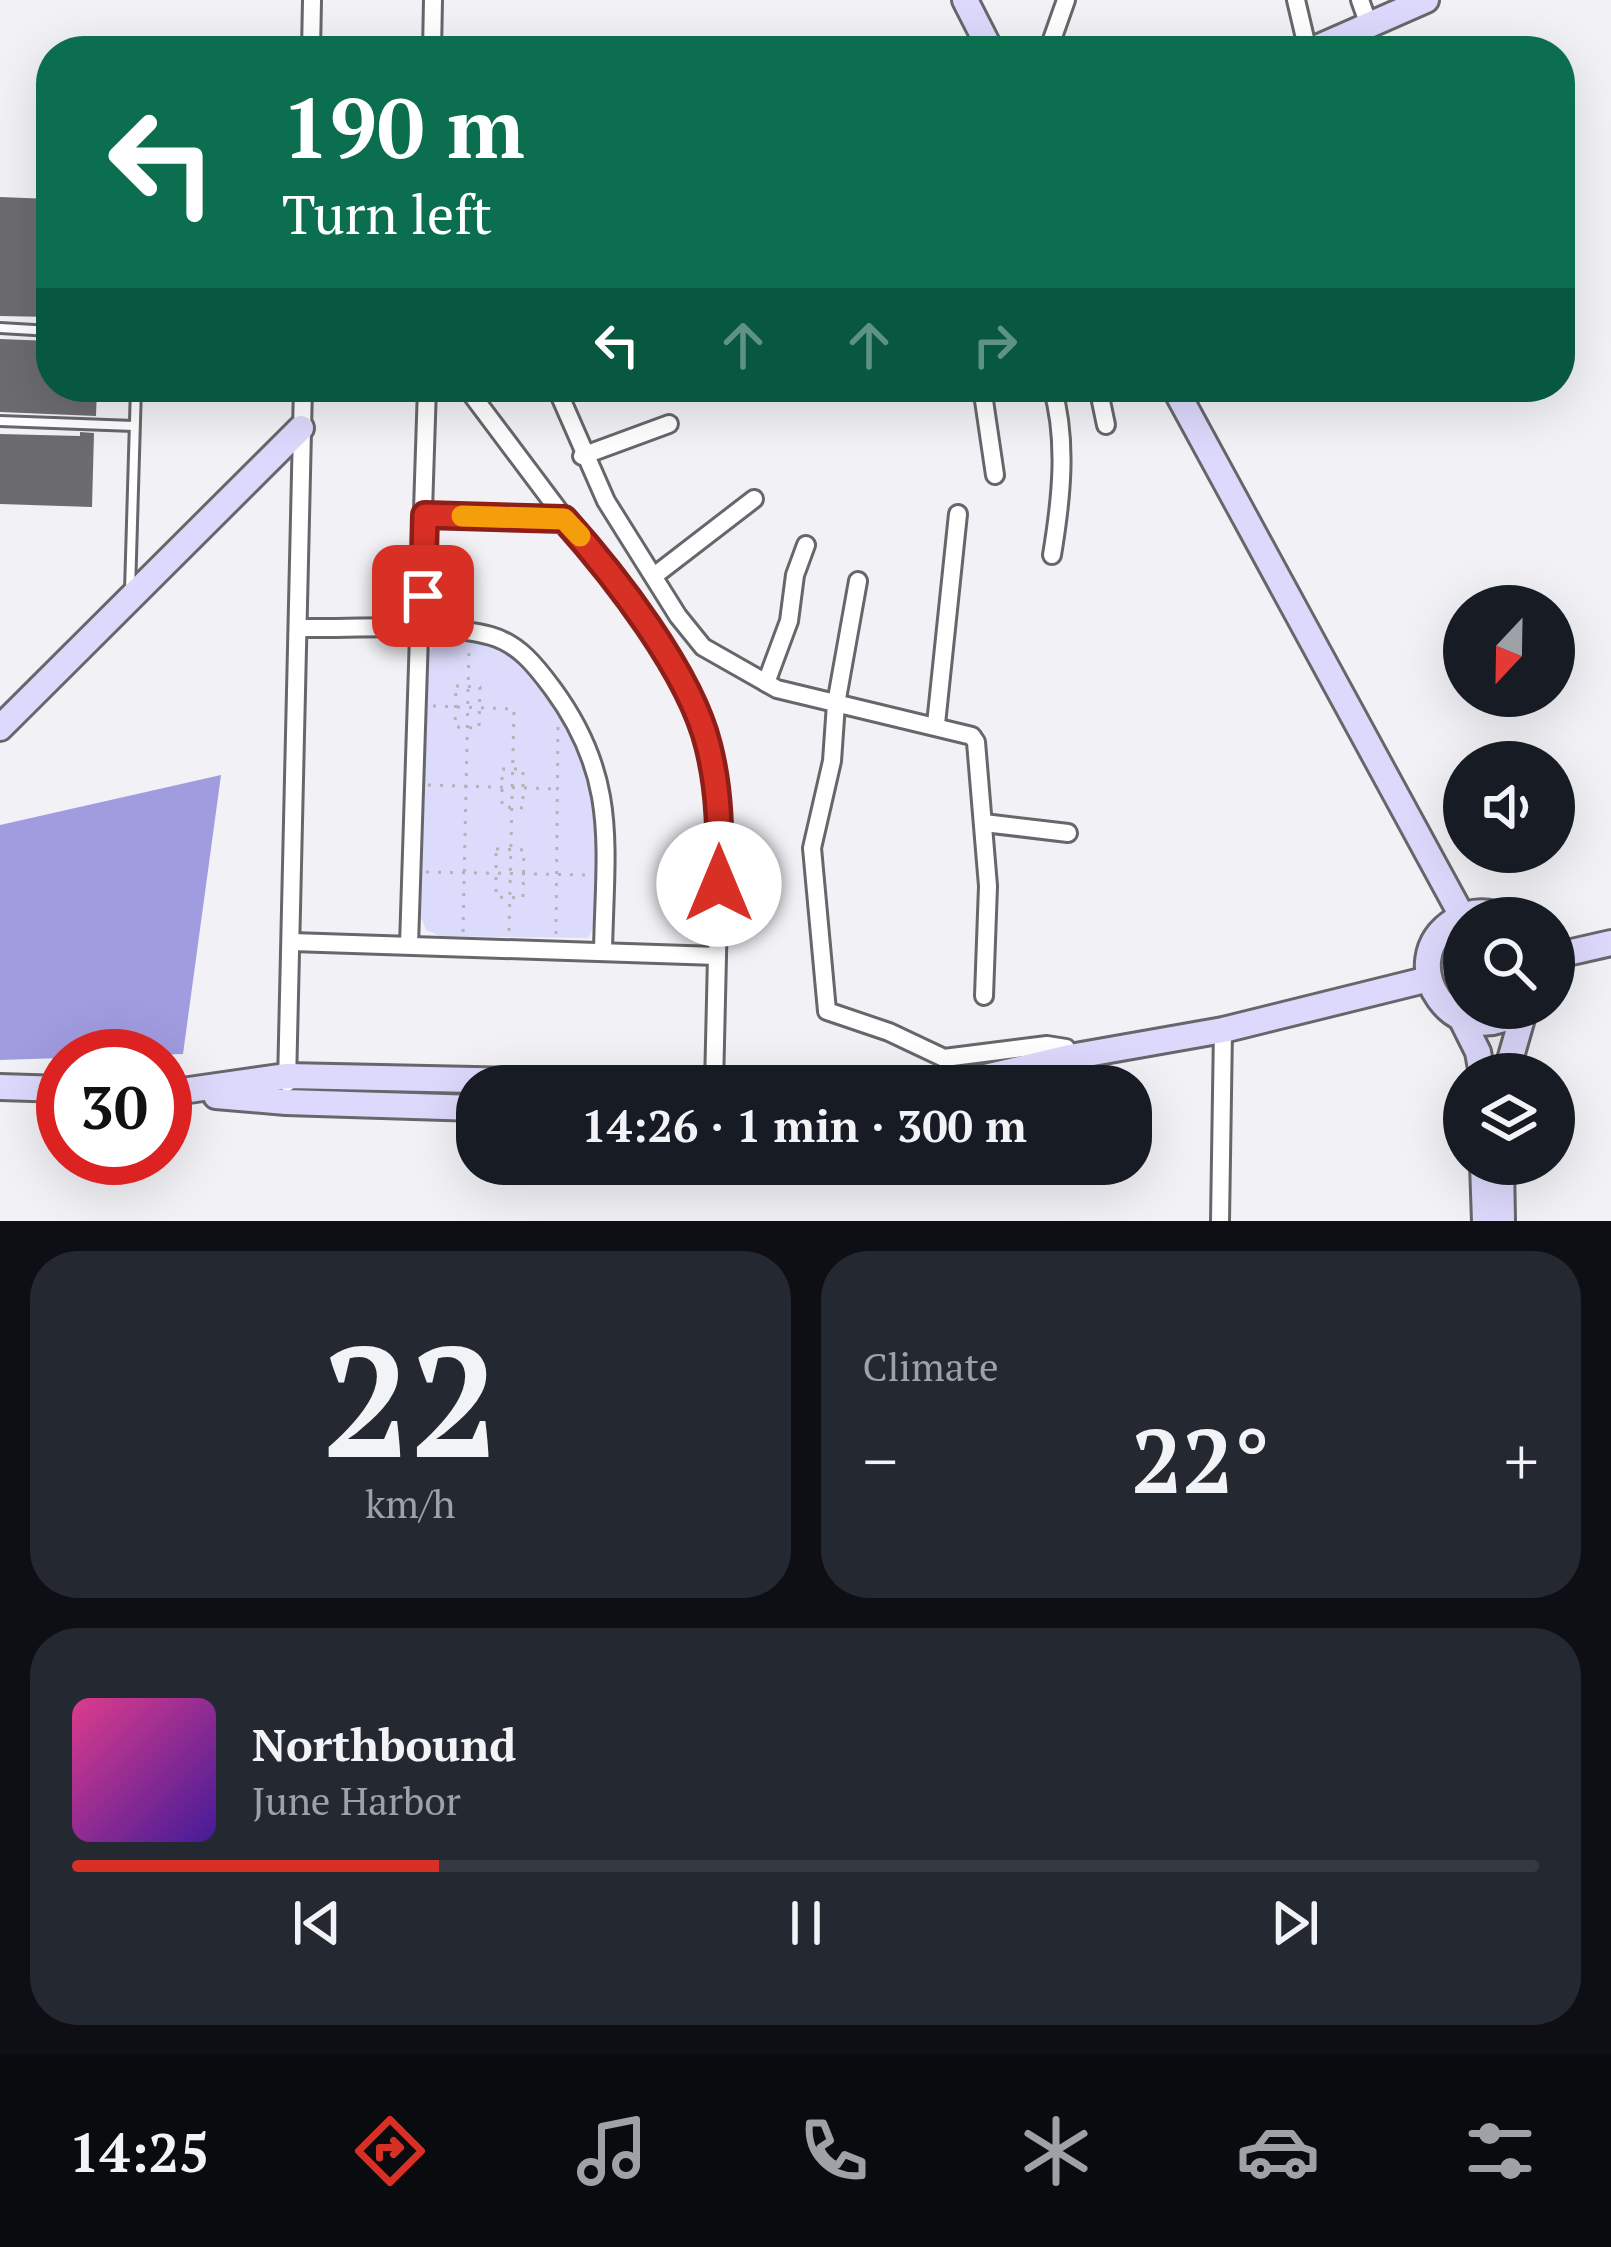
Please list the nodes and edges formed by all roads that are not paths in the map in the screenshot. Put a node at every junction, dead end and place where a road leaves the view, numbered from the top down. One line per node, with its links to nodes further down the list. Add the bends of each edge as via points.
1 (312, 0): 9 (street)
2 (433, 0): 10 (street)
3 (964, 0): 11 (main road)
4 (1066, 0): 12 (street)
5 (1296, 0): 13 (street)
6 (1360, 0): 8 (street)
7 (1426, 0): 8 (main road)
8 (1369, 25): 14 (main road)
9 (311, 36)
10 (432, 36)
11 (984, 36)
12 (1053, 36)
13 (1305, 36)
14 (1344, 36)
15 (0, 328): 16 (lane)
16 (36, 330)
17 (135, 402): 29 (lane)
18 (302, 402): 30 (street)
19 (427, 402): 35 (street)
20 (477, 402): 36 (street)
21 (563, 402): 39 (street, via 606,501)
22 (984, 402): 32 (street)
23 (1056, 402): 38 (street, via 1061,502)
24 (1101, 402): 28 (street)
25 (1182, 402): 50 (main road)
26 (0, 421): 29 (lane)
27 (669, 424): 31 (street)
28 (1106, 424)
29 (134, 426): 41 (lane)
30 (301, 428): 41 (main road); 42 (street)
31 (582, 456)
32 (994, 476)
33 (754, 500): 39 (street)
34 (958, 514): 46 (street)
35 (425, 515): 36 (street); 43 (street)
36 (564, 519): 57 (street, via 659,644 708,741 720,826)
37 (806, 545): 44 (street)
38 (1052, 555)
39 (654, 576): 44 (street, via 703,647)
40 (858, 580): 45 (street)
41 (130, 599): 47 (main road)
42 (299, 628): 43 (street); 52 (street)
43 (422, 630): 54 (street); 56 (street, via 509,642 577,722 604,801)
44 (766, 683): 45 (street)
45 (836, 704): 46 (street); 62 (street, via 812,848 827,1011)
46 (936, 724): 48 (street, via 976,742)
47 (0, 728)
48 (984, 824): 49 (street); 59 (street)
49 (1068, 833)
50 (1452, 897)
51 (1443, 932): 58 (main road, via 1429,958)
52 (292, 942): 54 (street); 67 (street)
53 (1611, 943): 55 (main road)
54 (409, 945): 56 (street)
55 (1575, 951)
56 (603, 952): 57 (street)
57 (717, 956): 64 (street)
58 (1429, 980): 60 (main road); 61 (main road)
59 (984, 995)
60 (1443, 1004)
61 (1223, 1030): 63 (main road); 77 (street)
62 (940, 1056): 63 (street, via 1047,1045 1066,1048); 65 (street)
63 (1070, 1058): 66 (main road)
64 (714, 1065)
65 (942, 1065)
66 (1039, 1065)
67 (287, 1076): 68 (main road); 71 (main road); 73 (street)
68 (456, 1082)
69 (0, 1087): 70 (main road)
70 (36, 1088)
71 (192, 1089)
72 (192, 1094): 73 (main road)
73 (286, 1102): 74 (main road)
74 (456, 1107)
75 (1484, 1185): 78 (main road)
76 (1501, 1185): 79 (main road)
77 (1220, 1221)
78 (1485, 1221)
79 (1502, 1221)

